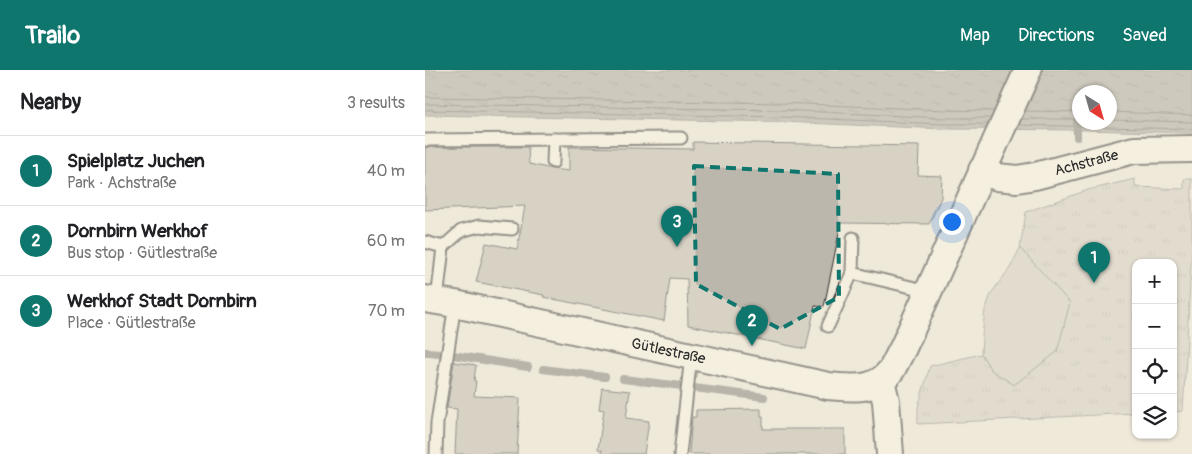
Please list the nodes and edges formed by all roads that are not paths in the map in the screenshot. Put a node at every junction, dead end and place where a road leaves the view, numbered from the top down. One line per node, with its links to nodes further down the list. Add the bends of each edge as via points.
1 (1028, 70): 7 (street)
2 (681, 138): 3 (lane)
3 (554, 139): 4 (lane); 6 (lane)
4 (425, 140)
5 (1192, 149): 7 (street, Achstraße, via 1134,150 1017,179 997,177)
6 (553, 162)
7 (982, 170): 13 (street)
8 (512, 229): 11 (lane, via 479,226 461,231)
9 (853, 238): 12 (lane)
10 (425, 242): 11 (lane)
11 (443, 247): 14 (lane)
12 (852, 273): 13 (lane); 15 (lane)
13 (928, 291): 17 (street, via 903,348)
14 (439, 301): 16 (street, Gütlestraße); 18 (lane)
15 (828, 326)
16 (691, 356): 17 (street, Gütlestraße, via 828,386 867,387); 19 (lane)
17 (881, 381): 20 (street, via 886,401)
18 (436, 454)
19 (680, 454)
20 (890, 454)

